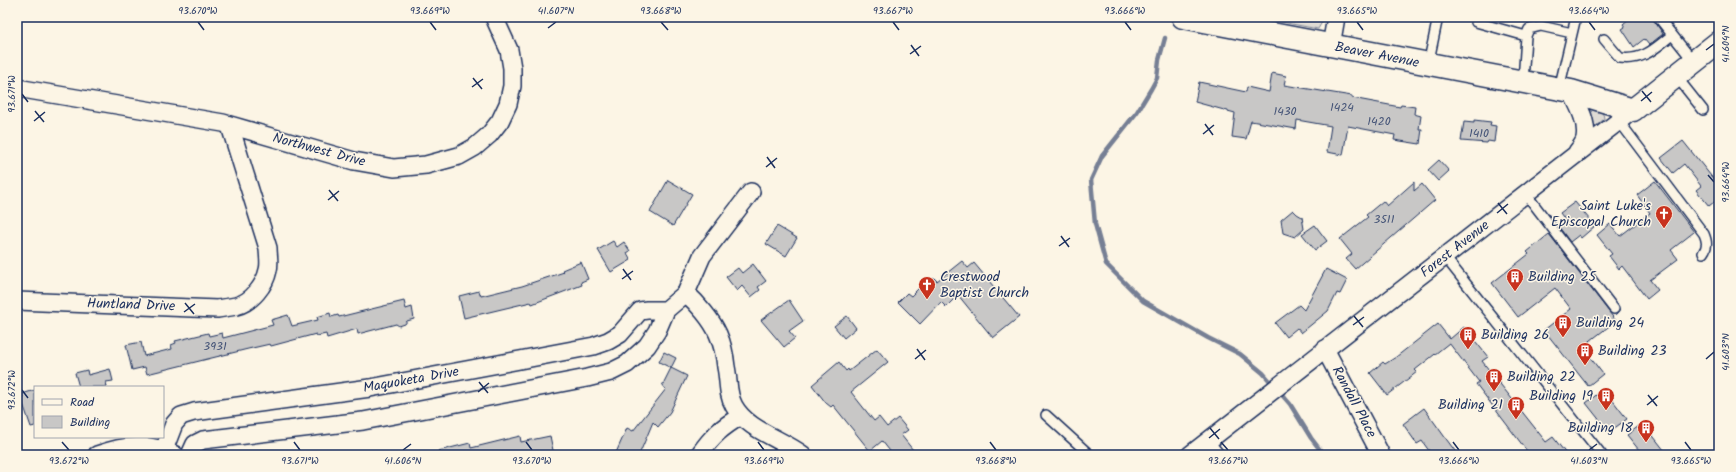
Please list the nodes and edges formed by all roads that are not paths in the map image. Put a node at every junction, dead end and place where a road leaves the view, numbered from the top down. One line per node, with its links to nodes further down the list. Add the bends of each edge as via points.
1 (494, 17): 22 (street, Northwest Drive, via 509,50 512,68 508,104 500,121 489,135 459,156 426,165 394,168 354,162)
2 (1183, 17): 13 (main road, Beaver Avenue)
3 (1336, 17): 13 (street)
4 (1438, 17): 15 (lane)
5 (1477, 17): 10 (lane, via 1476,22)
6 (1576, 17): 8 (lane)
7 (1658, 17): 9 (lane)
8 (1572, 33): 10 (lane, via 1541,26 1529,29); 19 (lane)
9 (1672, 35): 11 (lane, via 1645,56 1629,59 1620,58); 14 (lane)
10 (1526, 36): 16 (lane)
11 (1604, 39)
12 (1719, 42): 14 (main road, Forest Avenue)
13 (1331, 46): 15 (main road, Beaver Avenue)
14 (1694, 62): 17 (main road, Forest Avenue)
15 (1428, 65): 16 (main road, Beaver Avenue)
16 (1523, 82): 19 (main road, Beaver Avenue)
17 (1668, 82): 19 (main road, Beaver Avenue, via 1626,93); 20 (lane); 21 (main road, Forest Avenue)
18 (17, 88): 22 (street, Northwest Drive)
19 (1565, 90): 21 (main road, Beaver Avenue); 23 (street, via 1580,110 1585,126 1585,138)
20 (1703, 110)
21 (1626, 115): 23 (street, Forest Avenue); 26 (lane, via 1704,234 1706,248)
22 (230, 126): 29 (street, Huntland Drive, via 268,248 269,268 266,278 258,291 247,301 238,306 217,308)
23 (1576, 154): 25 (street, Forest Avenue)
24 (751, 192): 28 (street, via 702,256)
25 (1526, 194): 27 (street, Forest Avenue); 30 (lane)
26 (1703, 253)
27 (1444, 256): 32 (street, Forest Avenue); 45 (lane)
28 (686, 294): 31 (street); 34 (street, via 696,302 718,334 730,396)
29 (17, 301)
30 (1614, 309)
31 (666, 310): 36 (street, Maquoketa Drive, via 640,311 620,334 594,346 370,388 194,412 182,416 174,424); 38 (street, via 647,346 627,364 611,372 363,421 202,440 195,444)
32 (1325, 350): 35 (street, Forest Avenue); 44 (street, Randall Place)
33 (1046, 415): 41 (lane)
34 (741, 416): 39 (street, via 725,425 711,438); 40 (street)
35 (1209, 441): 42 (street, Forest Avenue); 43 (lane)
36 (169, 452): 37 (street, via 146,446 128,446)
37 (97, 455)
38 (190, 455)
39 (699, 455)
40 (803, 455)
41 (1090, 455)
42 (1190, 455)
43 (1220, 455)
44 (1381, 455)
45 (1602, 455)

